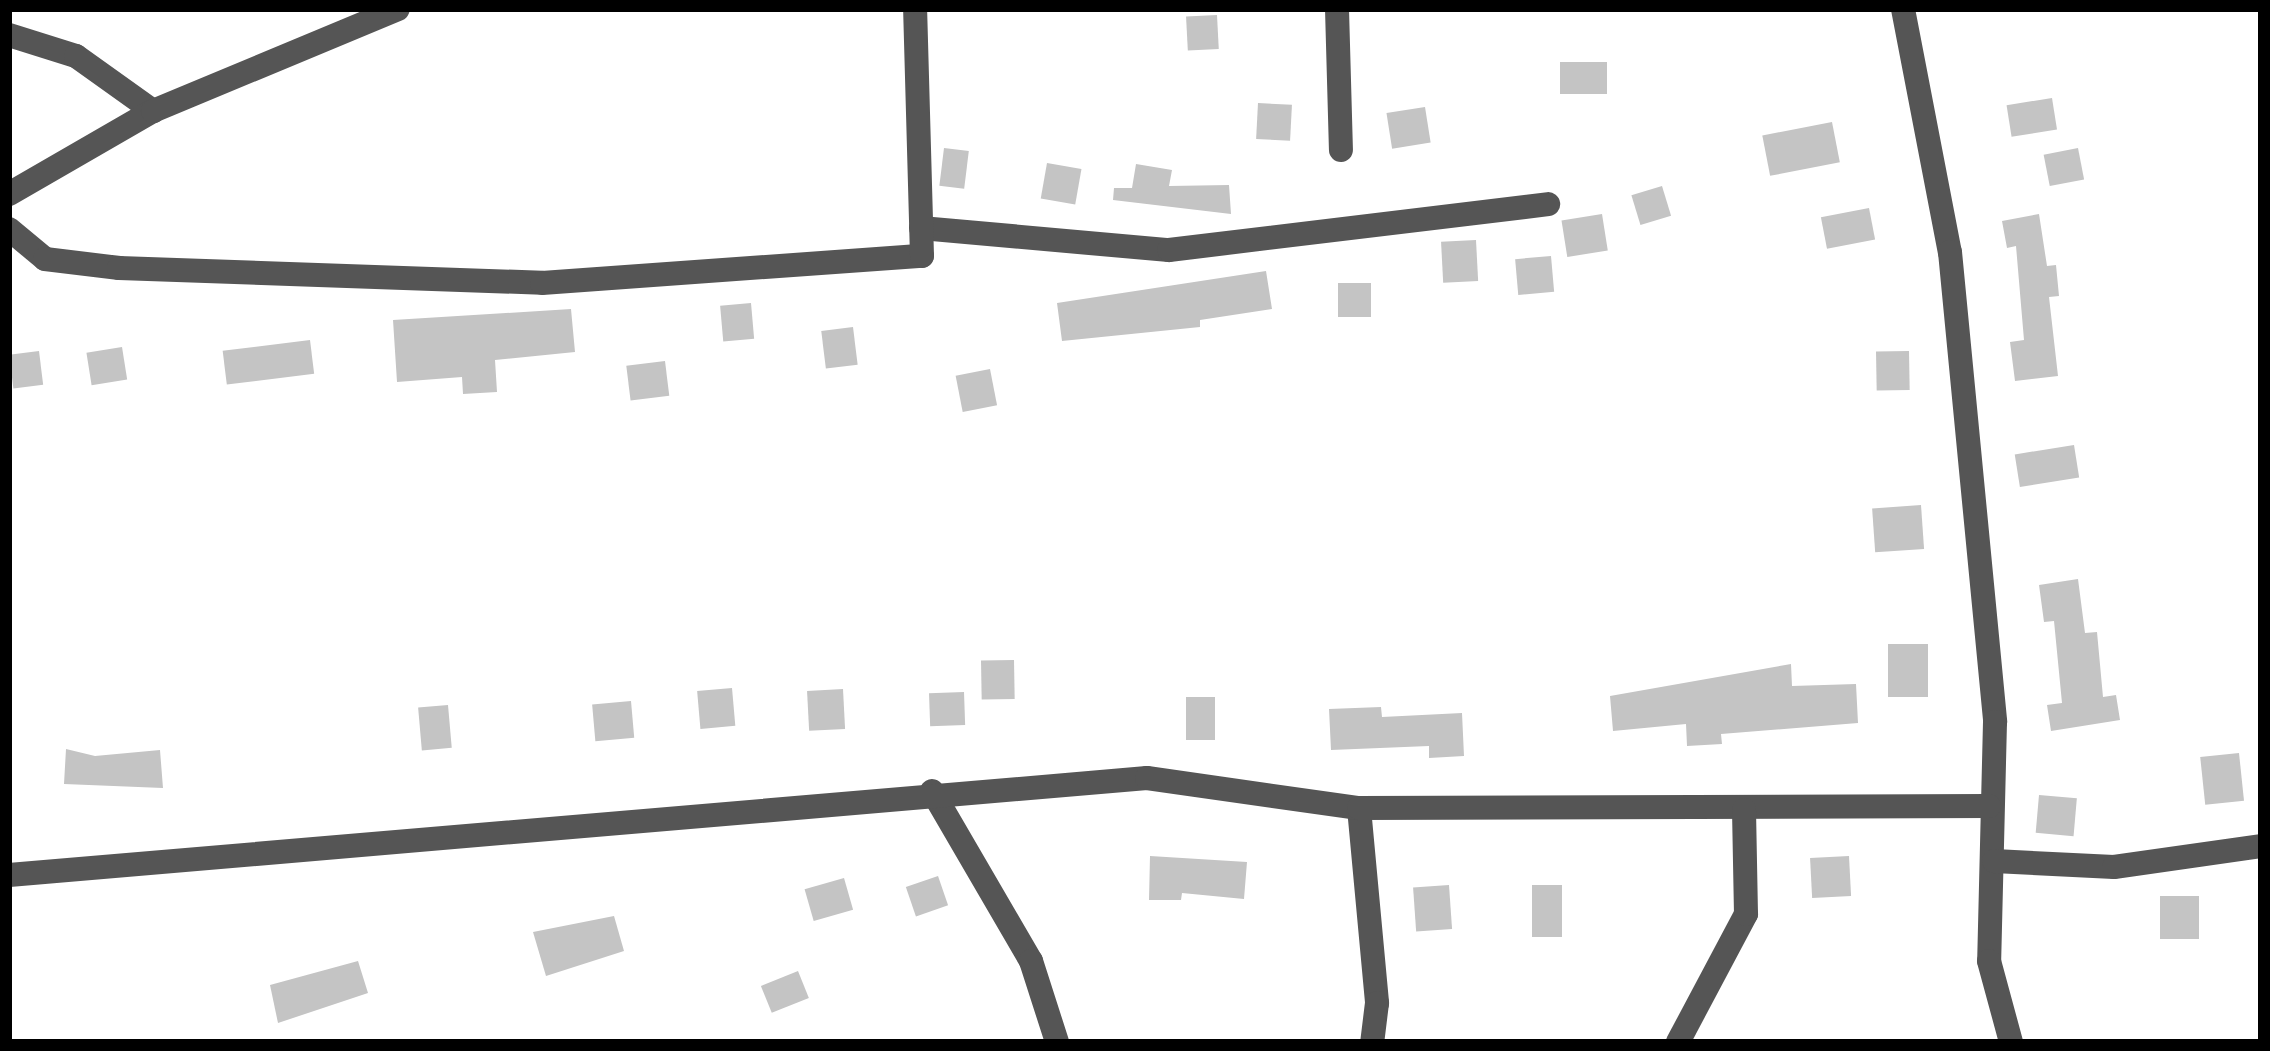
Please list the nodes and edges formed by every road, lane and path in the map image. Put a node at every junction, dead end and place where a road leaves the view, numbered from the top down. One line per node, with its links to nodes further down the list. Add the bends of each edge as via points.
1 (398, 9): 6 (street)
2 (915, 9): 10 (street)
3 (1337, 9): 7 (street)
4 (1903, 9): 13 (street, via 1950,252 1995,722)
5 (9, 34): 6 (street, via 76,56)
6 (152, 111): 8 (street)
7 (1341, 149)
8 (9, 194)
9 (1548, 204): 10 (street, via 1169,250)
10 (921, 227): 11 (street, via 922,256 542,283 119,268 45,260)
11 (9, 229)
12 (932, 791): 14 (street, via 1148,778); 18 (street); 19 (street, via 1031,961)
13 (1989, 806): 15 (street); 17 (street)
14 (1359, 808): 15 (street); 20 (street, via 1377,1003)
15 (1744, 810): 21 (street, via 1746,914)
16 (2261, 846): 17 (street, via 2114,867)
17 (1994, 860): 22 (street, via 1989,962)
18 (9, 875)
19 (1058, 1042)
20 (1372, 1042)
21 (1678, 1042)
22 (2012, 1042)

